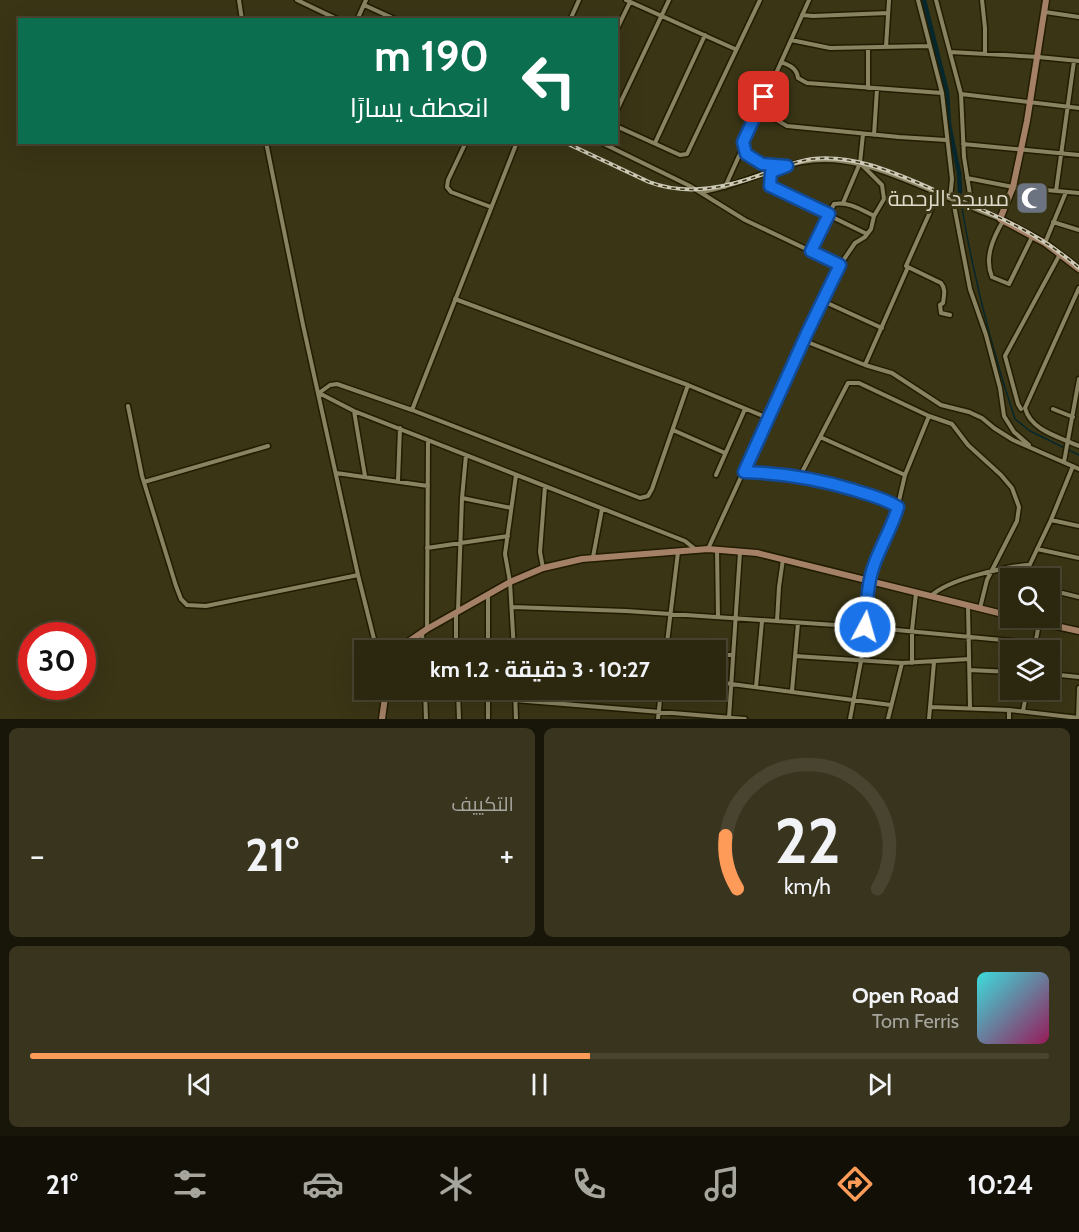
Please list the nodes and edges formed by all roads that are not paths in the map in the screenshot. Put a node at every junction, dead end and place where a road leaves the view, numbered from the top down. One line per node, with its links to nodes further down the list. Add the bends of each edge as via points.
1 (240, 0): 19 (street)
2 (297, 0): 20 (street)
3 (579, 0): 23 (street)
4 (669, 0): 17 (street)
5 (760, 0): 30 (street)
6 (808, 0): 16 (street)
7 (889, 0): 15 (street)
8 (918, 0): 27 (street)
9 (936, 0): 31 (street)
10 (982, 0): 32 (street)
11 (1046, 0): 14 (street)
12 (628, 1): 17 (street); 24 (street)
13 (365, 2): 21 (street); 22 (street)
14 (1045, 12): 18 (street); 33 (street)
15 (888, 13): 16 (street); 28 (street)
16 (802, 15): 26 (street)
17 (661, 16): 25 (street); 42 (street)
18 (1079, 16)
19 (243, 18)
20 (335, 18)
21 (358, 18)
22 (393, 18)
23 (571, 18)
24 (618, 26)
25 (705, 35): 30 (street); 50 (street)
26 (791, 40): 29 (street, via 830,48); 35 (street)
27 (930, 46): 28 (street); 38 (street)
28 (886, 47): 29 (street)
29 (868, 48): 36 (street)
30 (735, 49): 50 (street, via 687,154 680,155)
31 (950, 52): 32 (street); 39 (street)
32 (985, 53): 33 (street)
33 (1038, 57): 34 (street); 40 (street)
34 (1077, 61): 41 (street)
35 (781, 62): 36 (street, via 791,66 798,78 807,83); 44 (street)
36 (868, 88): 37 (street)
37 (877, 89): 38 (street); 47 (street)
38 (942, 93): 48 (street)
39 (961, 94): 40 (street); 55 (street)
40 (1030, 104): 41 (street); 56 (street)
41 (1068, 107): 43 (street); 57 (street)
42 (618, 108)
43 (1079, 108)
44 (756, 115): 46 (street, via 787,126); 49 (street)
45 (618, 127): 50 (street)
46 (862, 134): 47 (street); 59 (street)
47 (874, 135): 48 (street)
48 (946, 140): 70 (street)
49 (743, 142): 60 (street, via 746,154 757,162); 63 (street)
50 (655, 143)
51 (266, 144): 96 (street)
52 (465, 144): 72 (street, via 447,187)
53 (516, 144): 72 (street)
54 (604, 144): 66 (street)
55 (963, 144): 56 (street); 62 (street)
56 (1021, 149): 57 (street); 64 (street)
57 (1062, 153): 58 (street); 65 (street)
58 (1079, 154)
59 (860, 163): 60 (street, via 813,160); 69 (street); 71 (street); 75 (street, via 884,190 884,199)
60 (787, 166): 61 (street)
61 (771, 172): 63 (street); 74 (street, via 771,187)
62 (967, 178): 64 (street); 73 (street)
63 (724, 187): 66 (street)
64 (1013, 187): 65 (street); 76 (street)
65 (1056, 191): 67 (street)
66 (700, 192): 82 (street, via 745,220)
67 (1066, 192): 68 (street); 77 (street)
68 (1079, 193)
69 (938, 194): 70 (street); 85 (street)
70 (952, 199): 73 (street); 113 (street, via 970,289 985,329 1006,423)
71 (843, 203): 74 (street, via 834,204); 75 (street)
72 (491, 207): 88 (street)
73 (972, 208): 76 (street)
74 (829, 214): 79 (street); 82 (street)
75 (874, 216): 79 (street)
76 (1001, 220): 80 (street); 80 (street, via 989,260 994,279 1010,284)
77 (1053, 222): 78 (street); 81 (street)
78 (1079, 230)
79 (867, 234): 84 (street, via 855,243)
80 (1032, 237): 81 (street)
81 (1045, 243): 83 (street)
82 (811, 251): 84 (street)
83 (1061, 254): 86 (street); 99 (street, via 1005,356)
84 (840, 265): 89 (street)
85 (908, 267): 90 (street, via 941,283 941,313); 91 (street)
86 (1079, 269)
87 (1079, 288): 110 (street, via 1026,408 1041,429)
88 (455, 298): 95 (street); 101 (street)
89 (823, 301): 91 (street); 92 (street)
90 (950, 315)
91 (882, 328): 93 (street)
92 (805, 340): 93 (street); 105 (street)
93 (865, 365): 113 (street, via 891,373 941,405 969,412 1013,440)
94 (1079, 379): 103 (street)
95 (688, 386): 98 (street); 107 (street)
96 (318, 393): 101 (street, via 337,384); 102 (street); 120 (street)
97 (128, 406): 127 (street)
98 (745, 409): 105 (street); 114 (street)
99 (1021, 409)
100 (1053, 409): 103 (street)
101 (412, 410): 107 (street, via 640,498 650,493)
102 (354, 411): 106 (street); 124 (street)
103 (1075, 413): 110 (street)
104 (929, 416): 108 (street, via 859,383 848,383); 122 (street); 151 (street, via 957,428 968,446 1002,475 1017,497 1017,521)
105 (768, 418): 119 (street)
106 (400, 428): 109 (street); 126 (street)
107 (673, 430): 114 (street)
108 (820, 437): 122 (street); 125 (street)
109 (428, 440): 115 (street); 128 (street)
110 (1068, 442): 112 (street); 116 (street)
111 (268, 446): 127 (street)
112 (1079, 446)
113 (1032, 447): 116 (street)
114 (726, 453): 123 (street)
115 (466, 455): 121 (street); 130 (street)
116 (1065, 460): 117 (street)
117 (1073, 466): 118 (street); 134 (street)
118 (1079, 469)
119 (744, 472): 125 (street); 140 (street)
120 (336, 473): 124 (street); 152 (street)
121 (516, 474): 129 (street); 132 (street)
122 (904, 474): 131 (street)
123 (716, 475)
124 (365, 476): 126 (street)
125 (800, 476): 131 (street, via 880,498)
126 (398, 481): 128 (street)
127 (144, 482): 152 (street, via 176,586 187,606 206,606)
128 (428, 486): 138 (street)
129 (546, 486): 133 (street); 149 (street, via 540,552)
130 (462, 498): 132 (street); 137 (street)
131 (898, 507): 153 (street)
132 (512, 508): 136 (street)
133 (602, 509): 142 (street, via 685,541); 145 (street)
134 (1051, 520): 135 (street); 141 (street)
135 (1079, 526)
136 (508, 536): 137 (street); 154 (street, via 505,554)
137 (460, 543): 138 (street); 163 (street)
138 (427, 548): 173 (street)
139 (717, 548): 140 (street); 143 (street); 166 (street)
140 (708, 549): 142 (street)
141 (1037, 549): 146 (street); 148 (street)
142 (696, 550): 144 (street)
143 (740, 551): 147 (street); 167 (street)
144 (678, 552): 145 (street); 165 (street)
145 (593, 558): 149 (street)
146 (1079, 558)
147 (783, 559): 153 (street); 169 (street)
148 (1029, 565): 150 (street); 151 (street)
149 (543, 568): 154 (street)
150 (1028, 568)
151 (991, 570): 158 (street); 162 (street)
152 (358, 575): 177 (street)
153 (870, 580): 155 (street); 171 (street)
154 (510, 582): 157 (street); 161 (street)
155 (916, 592): 158 (street); 174 (street)
156 (1060, 592): 159 (street)
157 (488, 595): 163 (street); 181 (street)
158 (931, 596): 160 (street)
159 (1079, 597)
160 (968, 605): 162 (street); 176 (street)
161 (512, 608): 165 (street); 182 (street)
162 (980, 608): 164 (street)
163 (457, 612): 173 (street); 180 (street)
164 (1000, 613)
165 (670, 615): 166 (street); 183 (street)
166 (718, 617): 167 (street)
167 (736, 619): 168 (street); 186 (street)
168 (762, 621): 169 (street); 199 (street)
169 (777, 621): 170 (street)
170 (798, 623): 171 (street); 187 (street)
171 (865, 627): 174 (street); 189 (street)
172 (1060, 627): 175 (street)
173 (425, 630): 178 (street); 179 (street)
174 (912, 630): 176 (street); 192 (street)
175 (1079, 631)
176 (969, 635): 184 (street); 188 (street)
177 (374, 640)
178 (413, 640)
179 (424, 640)
180 (456, 640)
181 (488, 640)
182 (513, 640)
183 (667, 640)
184 (1010, 640)
185 (726, 655): 186 (street)
186 (733, 655): 198 (street)
187 (795, 656): 189 (street); 201 (street)
188 (969, 659): 190 (street); 193 (street)
189 (861, 661): 191 (street); 208 (street)
190 (934, 662): 192 (street); 211 (street)
191 (902, 663): 192 (street); 210 (street)
192 (912, 663)
193 (969, 670): 194 (street); 212 (street)
194 (1000, 671)
195 (1060, 675): 196 (street)
196 (1079, 677)
197 (726, 683): 198 (street)
198 (732, 684): 199 (street); 216 (street)
199 (756, 687): 201 (street)
200 (1079, 688): 217 (street)
201 (792, 692): 208 (street)
202 (385, 700): 218 (street)
203 (425, 700): 219 (street)
204 (458, 700): 220 (street)
205 (488, 700): 221 (street)
206 (515, 700): 215 (street); 222 (street)
207 (660, 700): 215 (street)
208 (854, 700): 210 (street); 225 (street)
209 (1025, 700): 214 (street)
210 (891, 705): 226 (street)
211 (931, 706): 212 (street); 227 (street)
212 (970, 707): 213 (street)
213 (1010, 710): 214 (street); 228 (street)
214 (1023, 711): 217 (street)
215 (659, 712): 216 (street); 223 (street)
216 (729, 718): 224 (street)
217 (1078, 718)
218 (382, 719)
219 (426, 719)
220 (459, 719)
221 (488, 719)
222 (516, 719)
223 (658, 719)
224 (745, 719)
225 (850, 719)
226 (888, 719)
227 (929, 719)
228 (1009, 719)

